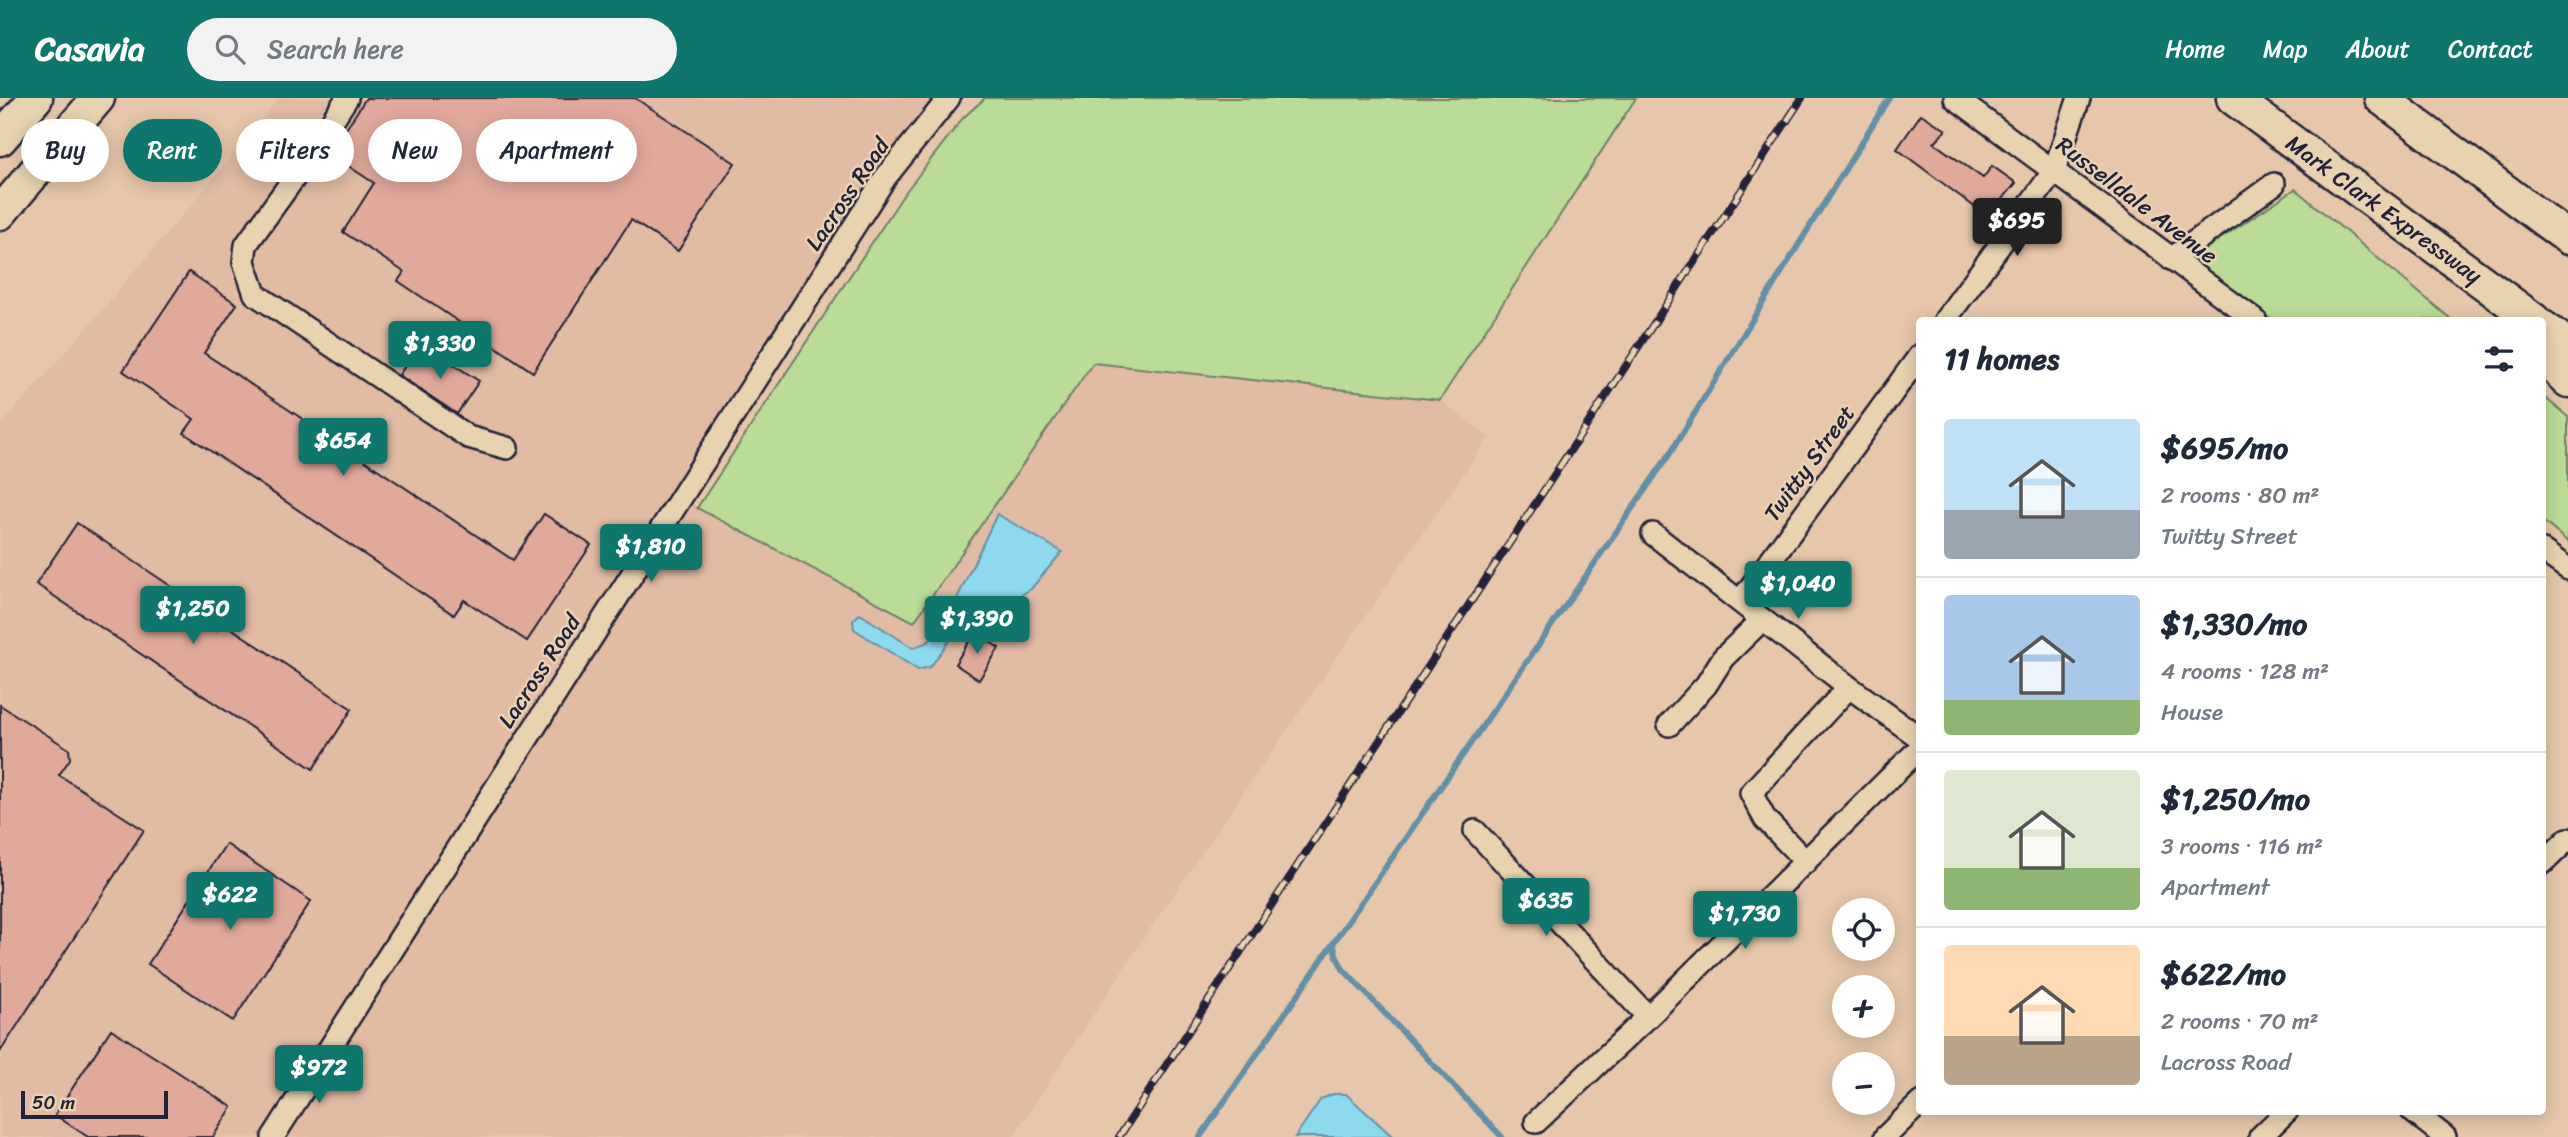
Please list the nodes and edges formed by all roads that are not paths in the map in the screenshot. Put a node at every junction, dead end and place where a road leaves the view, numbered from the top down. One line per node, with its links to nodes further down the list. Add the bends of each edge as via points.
1 (36, 98): 9 (highway)
2 (347, 98): 27 (street, via 246,245 244,262 255,294 468,437)
3 (949, 98): 46 (street, Lacross Road, via 885,178)
4 (1955, 98): 10 (street, Russelldale Avenue)
5 (2080, 98): 10 (street)
6 (2233, 98): 13 (highway, Mark Clark Expressway)
7 (2381, 98): 12 (highway)
8 (95, 102): 14 (highway)
9 (0, 139)
10 (2054, 171): 17 (street, Russelldale Avenue); 18 (street)
11 (2274, 184): 17 (street)
12 (2521, 202): 15 (highway); 16 (highway)
13 (2379, 206): 20 (highway); 21 (highway, Mark Clark Expressway)
14 (0, 213)
15 (2568, 230)
16 (2568, 238)
17 (2171, 259): 19 (street, Russelldale Avenue)
18 (1947, 317)
19 (2251, 317)
20 (2501, 317)
21 (2530, 317)
22 (2546, 329): 23 (highway)
23 (2568, 345)
24 (2546, 359): 26 (highway)
25 (1916, 360): 31 (street, Twitty Street)
26 (2568, 380)
27 (507, 449)
28 (1653, 534): 31 (street)
29 (2546, 553): 30 (street)
30 (2568, 569)
31 (1740, 602): 32 (street)
32 (1762, 620): 33 (street); 34 (street, via 1723,658 1706,685)
33 (1849, 687): 35 (street); 40 (street, via 1751,793 1765,819)
34 (1669, 724)
35 (1916, 735)
36 (1916, 752): 40 (street)
37 (1475, 831): 41 (street)
38 (2568, 839): 39 (street)
39 (2546, 860)
40 (1806, 862): 41 (street)
41 (1648, 1017): 45 (street)
42 (1916, 1107): 47 (street)
43 (2283, 1115): 48 (street)
44 (2418, 1115): 49 (street)
45 (1536, 1122)
46 (273, 1137)
47 (1885, 1137)
48 (2260, 1137)
49 (2445, 1137)

